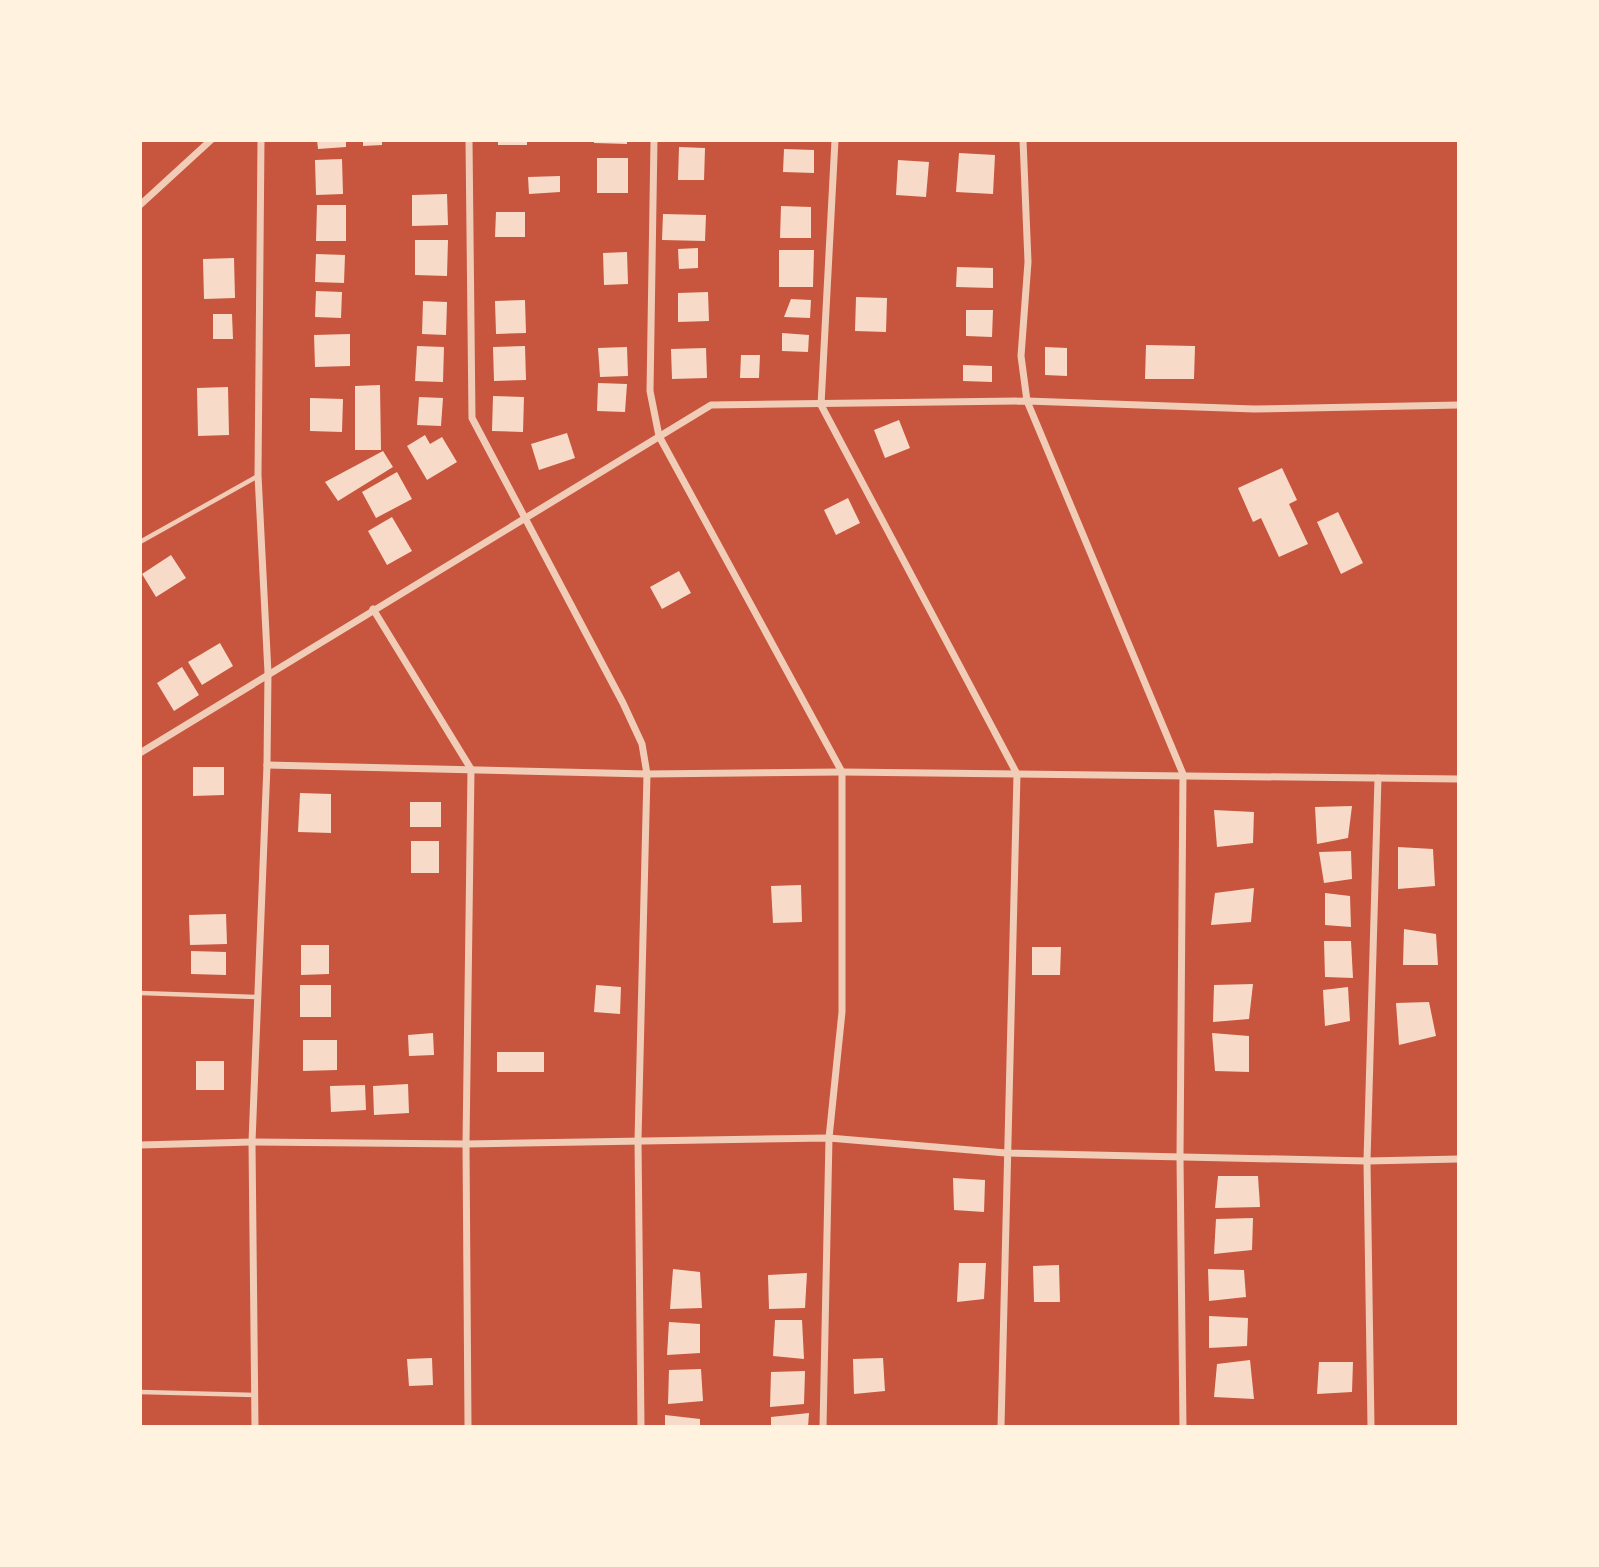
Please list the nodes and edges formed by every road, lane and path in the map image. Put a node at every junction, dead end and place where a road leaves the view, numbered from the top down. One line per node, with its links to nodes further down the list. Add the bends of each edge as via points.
1 (211, 140): 7 (street)
2 (261, 140): 12 (street)
3 (469, 140): 13 (street, via 472,418)
4 (654, 140): 11 (street, via 650,391)
5 (835, 140): 9 (street)
6 (1023, 140): 8 (street, via 1028,261 1021,356)
7 (140, 205)
8 (1027, 401): 9 (street); 10 (street, via 1254,409); 23 (street)
9 (821, 405): 11 (street, via 711,405); 22 (street)
10 (1459, 405)
11 (659, 436): 13 (street); 20 (street)
12 (258, 475): 14 (lane); 16 (street)
13 (523, 518): 15 (street); 21 (street, via 623,702 642,744)
14 (140, 542)
15 (373, 609): 16 (street); 19 (street)
16 (268, 673): 17 (street); 18 (street)
17 (140, 753)
18 (267, 765): 19 (street); 27 (street)
19 (471, 769): 21 (street); 31 (street)
20 (842, 772): 21 (street); 22 (street); 28 (street, via 842,1012)
21 (647, 774): 29 (street)
22 (1017, 774): 23 (street); 33 (street)
23 (1183, 774): 24 (street); 34 (street)
24 (1378, 778): 25 (street); 36 (street)
25 (1459, 779)
26 (140, 993): 27 (lane)
27 (259, 997): 30 (street)
28 (829, 1138): 29 (street); 33 (street); 42 (street)
29 (638, 1140): 31 (street); 41 (street)
30 (252, 1142): 31 (street); 32 (street); 38 (street)
31 (467, 1144): 40 (street)
32 (140, 1145)
33 (1006, 1153): 34 (street); 43 (street)
34 (1180, 1157): 36 (street); 44 (street)
35 (1459, 1159): 36 (street)
36 (1367, 1161): 45 (street)
37 (140, 1392): 38 (lane)
38 (255, 1395): 39 (street)
39 (255, 1427)
40 (468, 1427)
41 (641, 1427)
42 (823, 1427)
43 (1001, 1427)
44 (1184, 1427)
45 (1371, 1427)

